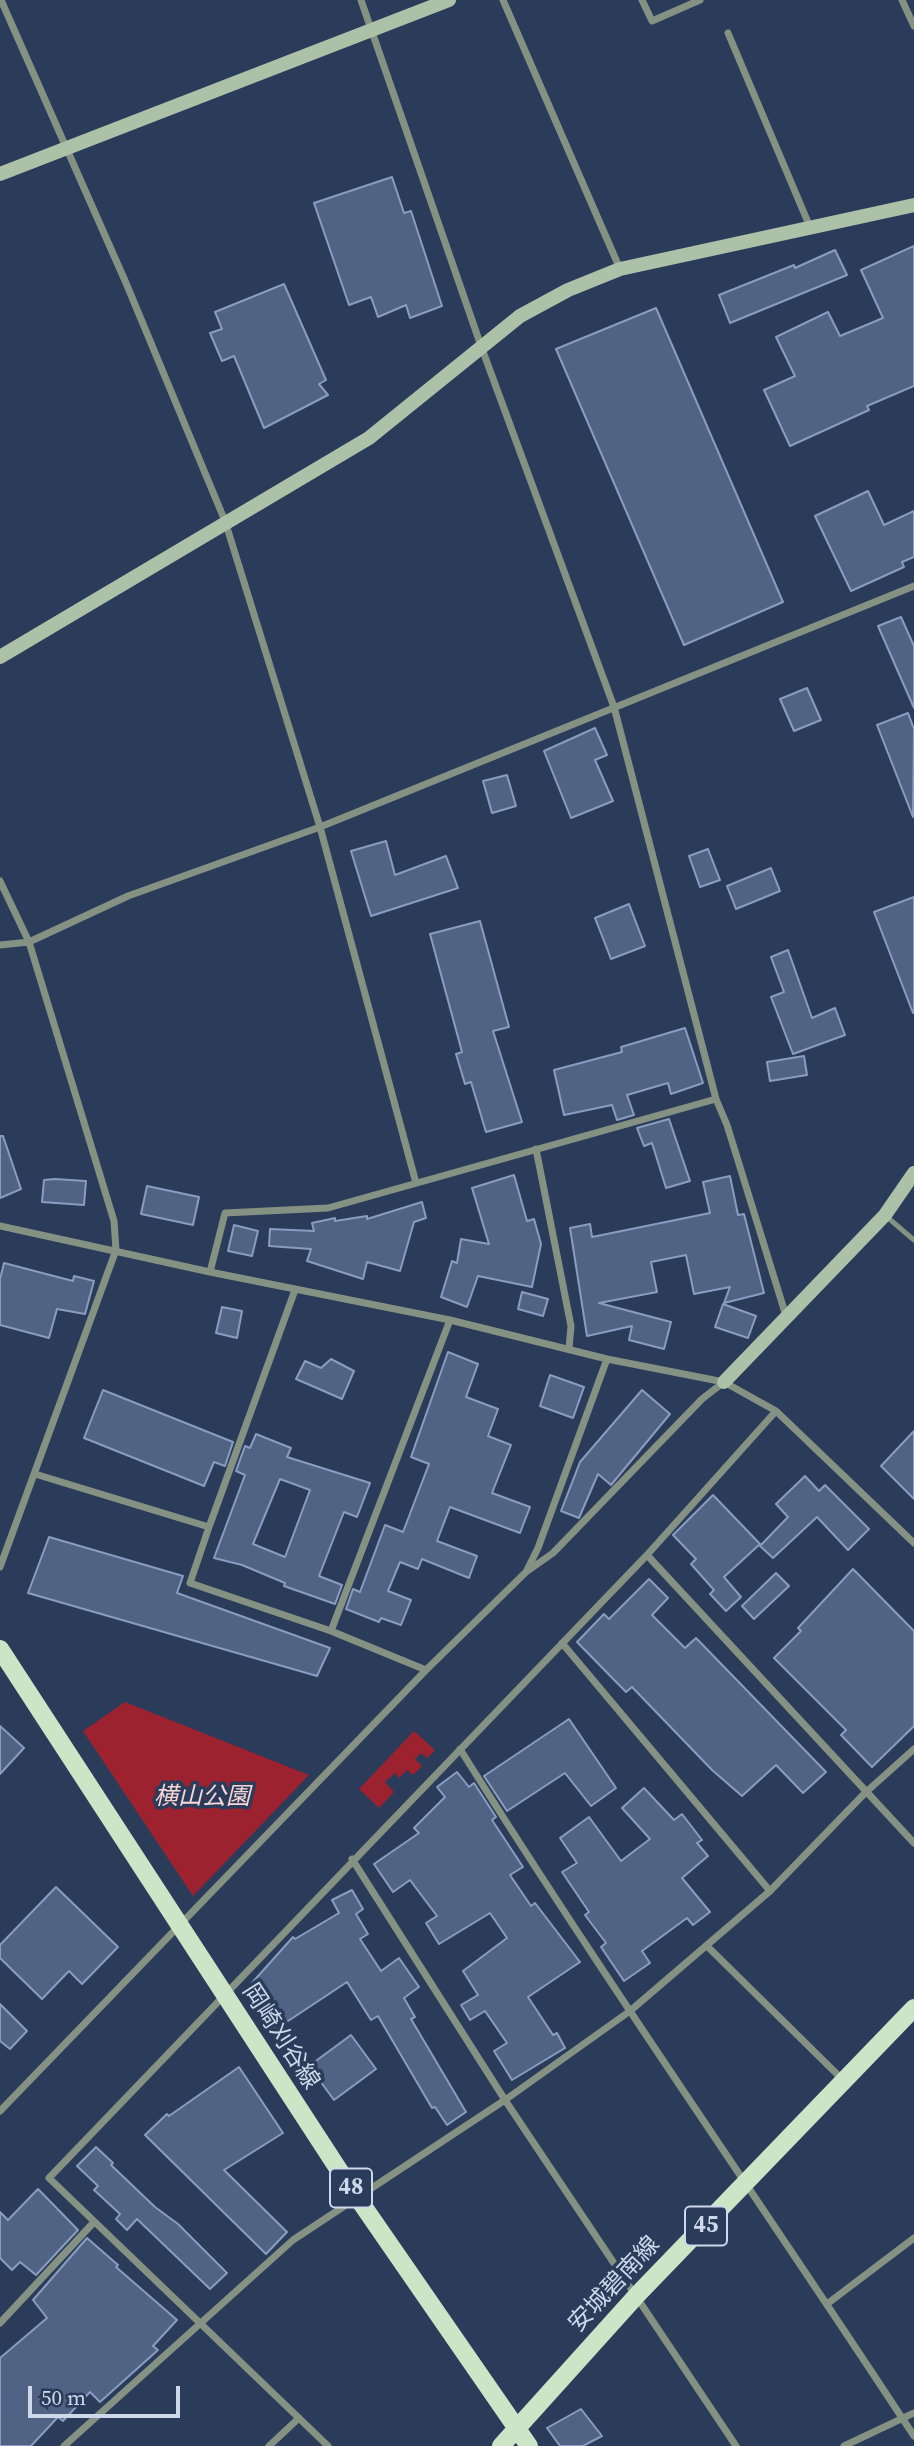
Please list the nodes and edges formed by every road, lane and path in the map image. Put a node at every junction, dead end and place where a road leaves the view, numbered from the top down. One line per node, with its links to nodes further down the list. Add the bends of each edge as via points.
1 (1, 0): 11 (street)
2 (361, 0): 9 (street)
3 (449, 0): 9 (street)
4 (503, 0): 15 (street)
5 (642, 0): 6 (street, via 652,21)
6 (700, 0)
7 (902, 0): 8 (street)
8 (914, 26)
9 (373, 28): 11 (street); 16 (street)
10 (728, 33): 14 (street)
11 (66, 148): 12 (street); 17 (street)
12 (0, 174)
13 (914, 205): 14 (street)
14 (810, 227): 15 (street)
15 (620, 269): 16 (street, via 545,302)
16 (481, 346): 17 (street, via 369,438); 20 (street)
17 (225, 522): 19 (street); 21 (street)
18 (914, 586): 20 (street)
19 (0, 657)
20 (614, 707): 21 (street); 25 (street)
21 (320, 827): 23 (street, via 128,896); 28 (street)
22 (0, 881): 23 (street)
23 (29, 942): 24 (street); 32 (street, via 114,1221)
24 (0, 945)
25 (716, 1099): 26 (street); 35 (street)
26 (536, 1150): 28 (street); 37 (street, via 571,1326)
27 (914, 1173): 29 (street)
28 (416, 1183): 33 (street, via 328,1208 225,1213)
29 (885, 1215): 31 (lane); 35 (street)
30 (0, 1226): 32 (street)
31 (914, 1240)
32 (116, 1250): 33 (street); 41 (street)
33 (210, 1272): 34 (street)
34 (295, 1290): 36 (street); 42 (street)
35 (786, 1316): 39 (street)
36 (450, 1320): 37 (street); 47 (street)
37 (569, 1349): 38 (street)
38 (607, 1359): 39 (street); 46 (street)
39 (724, 1382): 40 (street); 46 (street, via 702,1399 553,1553)
40 (776, 1411): 43 (street); 44 (street)
41 (35, 1474): 42 (street); 45 (street)
42 (209, 1527): 47 (street, via 190,1583)
43 (914, 1543)
44 (647, 1555): 48 (street); 53 (street)
45 (0, 1567)
46 (526, 1572): 50 (street)
47 (331, 1631): 50 (street)
48 (562, 1643): 51 (street); 56 (street)
49 (0, 1649): 57 (main road, 岡崎刈谷線 / 48)
50 (426, 1670): 57 (street)
51 (460, 1749): 55 (street); 61 (street)
52 (914, 1749): 53 (street)
53 (866, 1793): 54 (street); 56 (street)
54 (914, 1843)
55 (352, 1859): 59 (street); 63 (street)
56 (770, 1891): 58 (street)
57 (179, 1926): 59 (main road, 岡崎刈谷線 / 48); 64 (street)
58 (707, 1946): 61 (street); 62 (street)
59 (225, 1998): 66 (main road, 岡崎刈谷線 / 48); 67 (street, via 49,2178)
60 (914, 2008): 62 (main road, 安城碧南線 / 45)
61 (630, 2011): 63 (street); 65 (street)
62 (845, 2082): 65 (main road, 安城碧南線 / 45)
63 (505, 2099): 66 (street); 69 (street)
64 (0, 2111)
65 (748, 2183): 69 (main road, 安城碧南線 / 45); 70 (street)
66 (357, 2197): 72 (street, via 293,2240); 76 (main road, 岡崎刈谷線 / 48)
67 (94, 2222): 71 (street); 72 (street)
68 (914, 2238): 70 (street)
69 (638, 2294): 76 (main road, 安城碧南線 / 45); 83 (street)
70 (827, 2304): 75 (street)
71 (0, 2323)
72 (201, 2325): 74 (street); 78 (street)
73 (914, 2413): 75 (street)
74 (299, 2418): 79 (street); 80 (street)
75 (903, 2418): 77 (street); 84 (street)
76 (518, 2429): 81 (main road, 安城碧南線 / 45); 82 (main road, 岡崎刈谷線 / 48)
77 (914, 2436)
78 (64, 2446)
79 (269, 2446)
80 (328, 2446)
81 (500, 2446)
82 (528, 2446)
83 (736, 2446)
84 (844, 2446)

